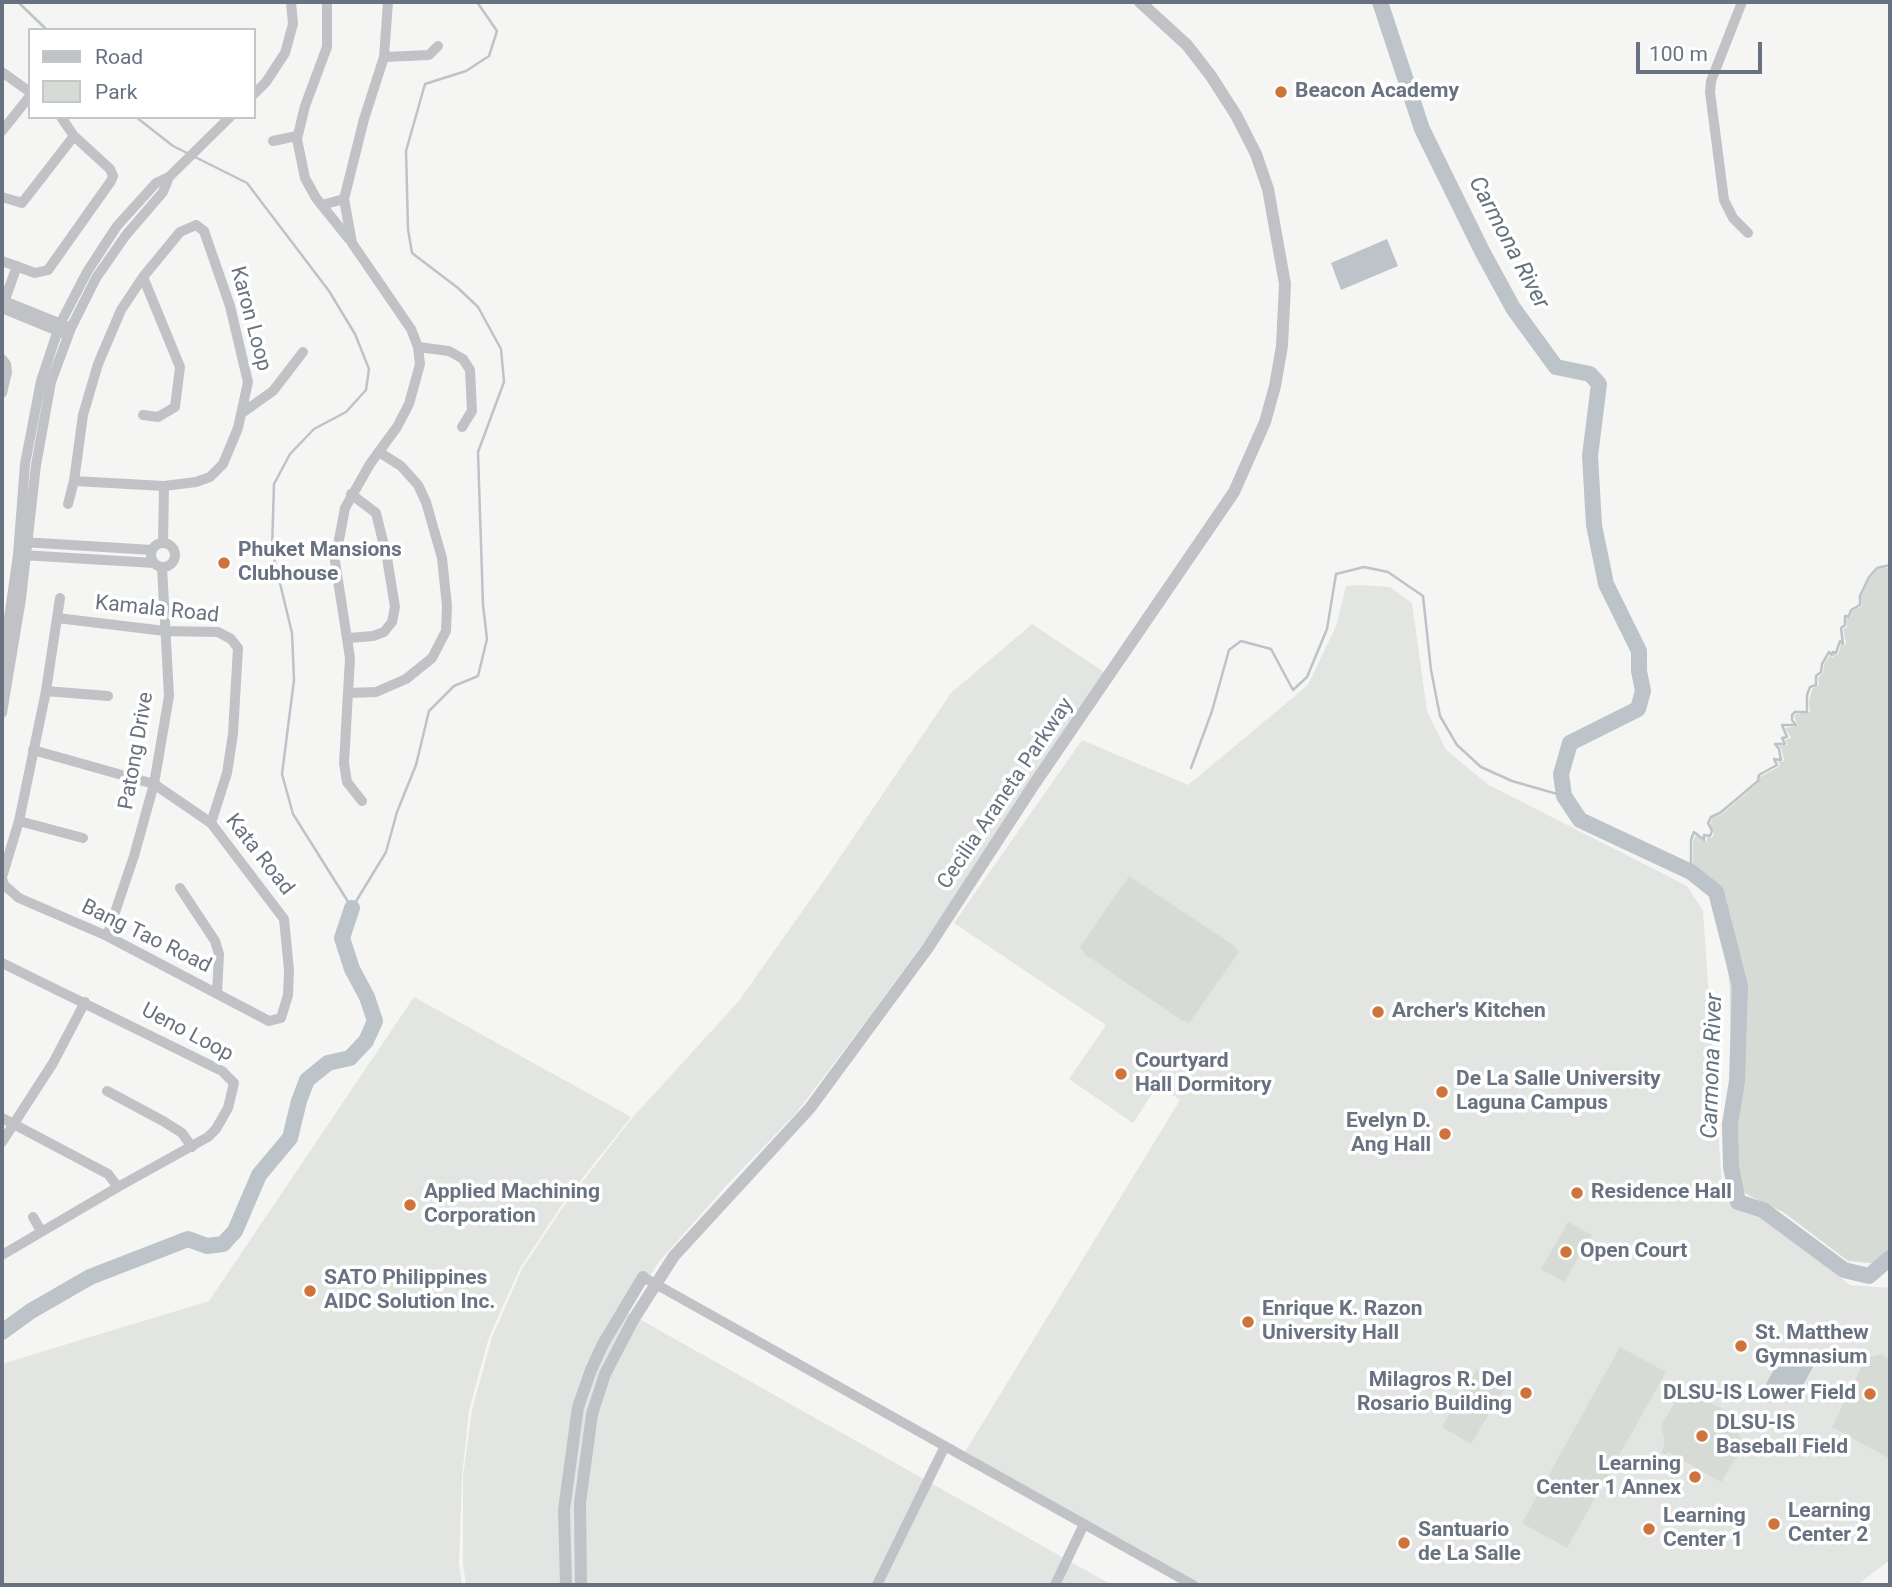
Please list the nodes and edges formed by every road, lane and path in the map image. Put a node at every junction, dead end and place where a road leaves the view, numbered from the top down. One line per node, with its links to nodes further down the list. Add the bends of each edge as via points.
1 (290, 2): 10 (street, via 293,24 285,53)
2 (327, 2): 16 (street, via 327,47)
3 (388, 2): 7 (street)
4 (1140, 2): 76 (street, Cecilia Araneta Parkway, via 1187,45 1211,76 1256,153 1268,189 1285,284 1282,346 1265,422 1234,492 906,978 810,1108)
5 (1742, 2): 21 (street, via 1710,92 1724,200)
6 (438, 47): 7 (street, via 429,55)
7 (384, 57): 19 (street)
8 (2, 72): 9 (street)
9 (28, 92)
10 (256, 92)
11 (28, 97): 14 (street)
12 (62, 119): 15 (street)
13 (228, 119): 27 (street, via 172,173)
14 (2, 131)
15 (74, 136): 18 (street, via 22,203); 24 (street, via 110,169 111,181 48,270 35,273)
16 (297, 136): 17 (street); 20 (street, via 305,178)
17 (273, 141)
18 (2, 197)
19 (344, 199): 20 (street); 22 (street)
20 (322, 205): 22 (street)
21 (1748, 233)
22 (352, 243): 28 (street, via 399,310)
23 (2, 261): 24 (street)
24 (17, 266): 26 (street)
25 (144, 277): 32 (street, Karon Loop, via 180,232 196,225 204,230 230,306 248,382); 33 (street, via 180,367 175,407 159,417); 36 (street, Karon Loop, via 121,310 98,364 83,415)
26 (3, 306): 27 (street)
27 (64, 330): 40 (street)
28 (418, 347): 34 (street, via 449,351 470,370 471,411); 35 (street, via 420,364 409,404)
29 (303, 352): 32 (street, via 273,391)
30 (2, 359): 31 (street, via 7,372)
31 (2, 393)
32 (242, 413): 37 (street, Karon Loop, via 223,464 210,477)
33 (142, 415)
34 (462, 427)
35 (379, 453): 38 (street); 51 (street, via 401,466 426,502 442,558 446,631 432,658 406,679 376,692)
36 (74, 481): 37 (street, Karon Loop); 39 (street)
37 (164, 486): 41 (street)
38 (351, 494): 48 (street, via 335,561); 48 (street, via 376,513 396,607 384,632)
39 (68, 504)
40 (23, 542): 42 (street); 43 (street)
41 (163, 543): 42 (street); 44 (street, via 175,556 172,563)
42 (152, 551): 44 (street)
43 (23, 555): 44 (street); 49 (street); 53 (street)
44 (158, 565): 47 (street, Patong Drive)
45 (60, 598): 46 (street)
46 (57, 618): 47 (street, Kamala Road); 50 (street)
47 (165, 631): 55 (street, Patong Drive, via 169,696); 58 (street, Kamala Road, via 218,632 238,648 227,773)
48 (349, 638): 51 (street)
49 (2, 667)
50 (46, 691): 52 (street); 54 (street)
51 (348, 693): 56 (street, via 344,764 348,782)
52 (108, 696)
53 (2, 713)
54 (33, 750): 55 (street, Kata Road); 57 (street)
55 (154, 784): 58 (street, Kata Road); 62 (street, Patong Drive)
56 (362, 801)
57 (19, 821): 59 (street); 60 (street)
58 (211, 823): 66 (street, Kata Road, via 284,919 289,970)
59 (83, 838)
60 (2, 877): 62 (street, Bang Tao Road, via 19,898)
61 (180, 888): 64 (street, via 215,941)
62 (107, 936): 64 (street, Bang Tao Road)
63 (2, 963): 65 (street, Ueno Loop)
64 (217, 993): 66 (street, Bang Tao Road, via 269,1021)
65 (85, 1002): 69 (street); 71 (street, Ueno Loop, via 229,1076 234,1091 221,1120 208,1138)
66 (281, 1018)
67 (107, 1091): 71 (street, via 182,1133)
68 (2, 1118): 69 (street)
69 (15, 1125): 70 (street); 72 (street, via 108,1174)
70 (2, 1142)
71 (192, 1147): 72 (street, Ueno Loop)
72 (118, 1187): 74 (street, Ueno Loop)
73 (33, 1217): 74 (street)
74 (41, 1231): 75 (street, Ueno Loop)
75 (2, 1255)
76 (649, 1280): 77 (street); 79 (street, Cecilia Araneta Parkway, via 603,1344 578,1407 564,1510); 80 (street, Cecilia Araneta Parkway, via 605,1374 592,1414 580,1503)
77 (945, 1446): 78 (street); 81 (street)
78 (1084, 1524): 82 (street); 83 (street)
79 (566, 1585)
80 (581, 1585)
81 (877, 1585)
82 (1055, 1585)
83 (1193, 1585)

